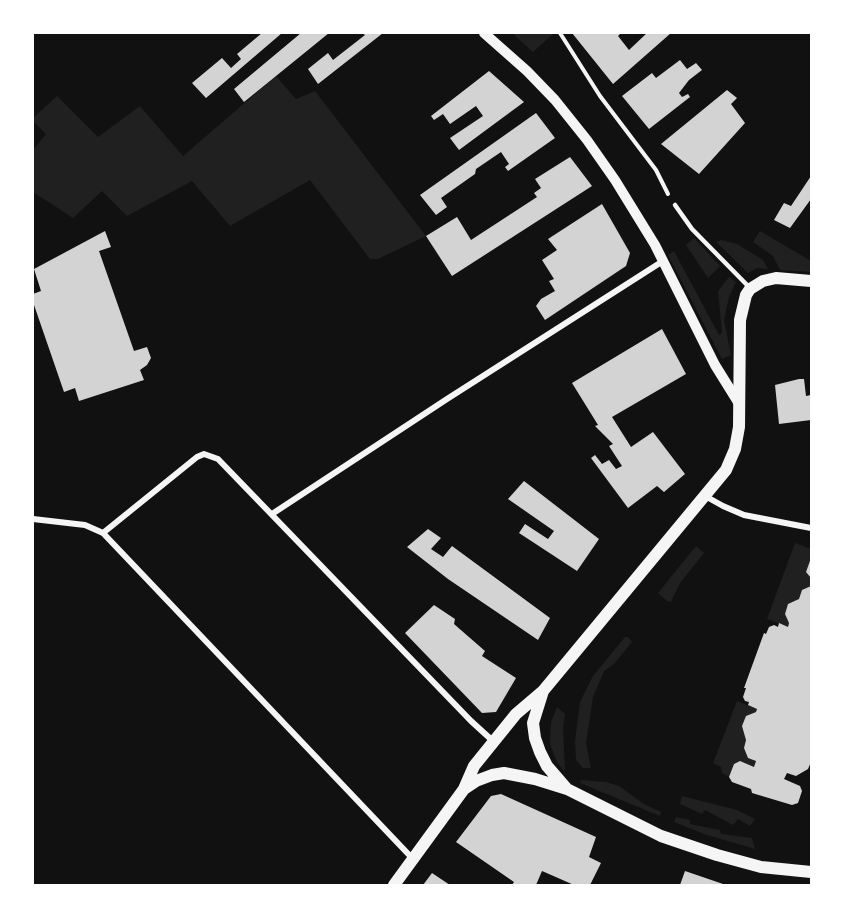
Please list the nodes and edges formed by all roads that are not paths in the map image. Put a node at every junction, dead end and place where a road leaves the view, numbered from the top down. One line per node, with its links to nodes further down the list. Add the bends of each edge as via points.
1 (484, 33): 3 (street, via 555,100 587,140)
2 (675, 205): 5 (lane, via 692,229)
3 (663, 261): 6 (street); 8 (street)
4 (811, 281): 5 (main road, via 776,278)
5 (750, 289): 6 (main road, via 743,300 740,320)
6 (738, 402): 7 (main road, via 735,449 726,470)
7 (705, 496): 10 (street, via 744,515); 12 (main road)
8 (272, 514): 11 (street, via 218,459 204,454); 13 (street)
9 (33, 519): 11 (street, via 85,525)
10 (811, 528)
11 (103, 533): 16 (street)
12 (543, 691): 13 (main road, via 516,714); 15 (main road, via 533,723 535,738 548,766)
13 (494, 742): 14 (main road, via 474,766)
14 (464, 789): 15 (main road, via 504,773); 16 (main road)
15 (567, 789): 17 (main road, via 661,836 761,867)
16 (413, 859): 18 (main road)
17 (811, 872)
18 (394, 885)

